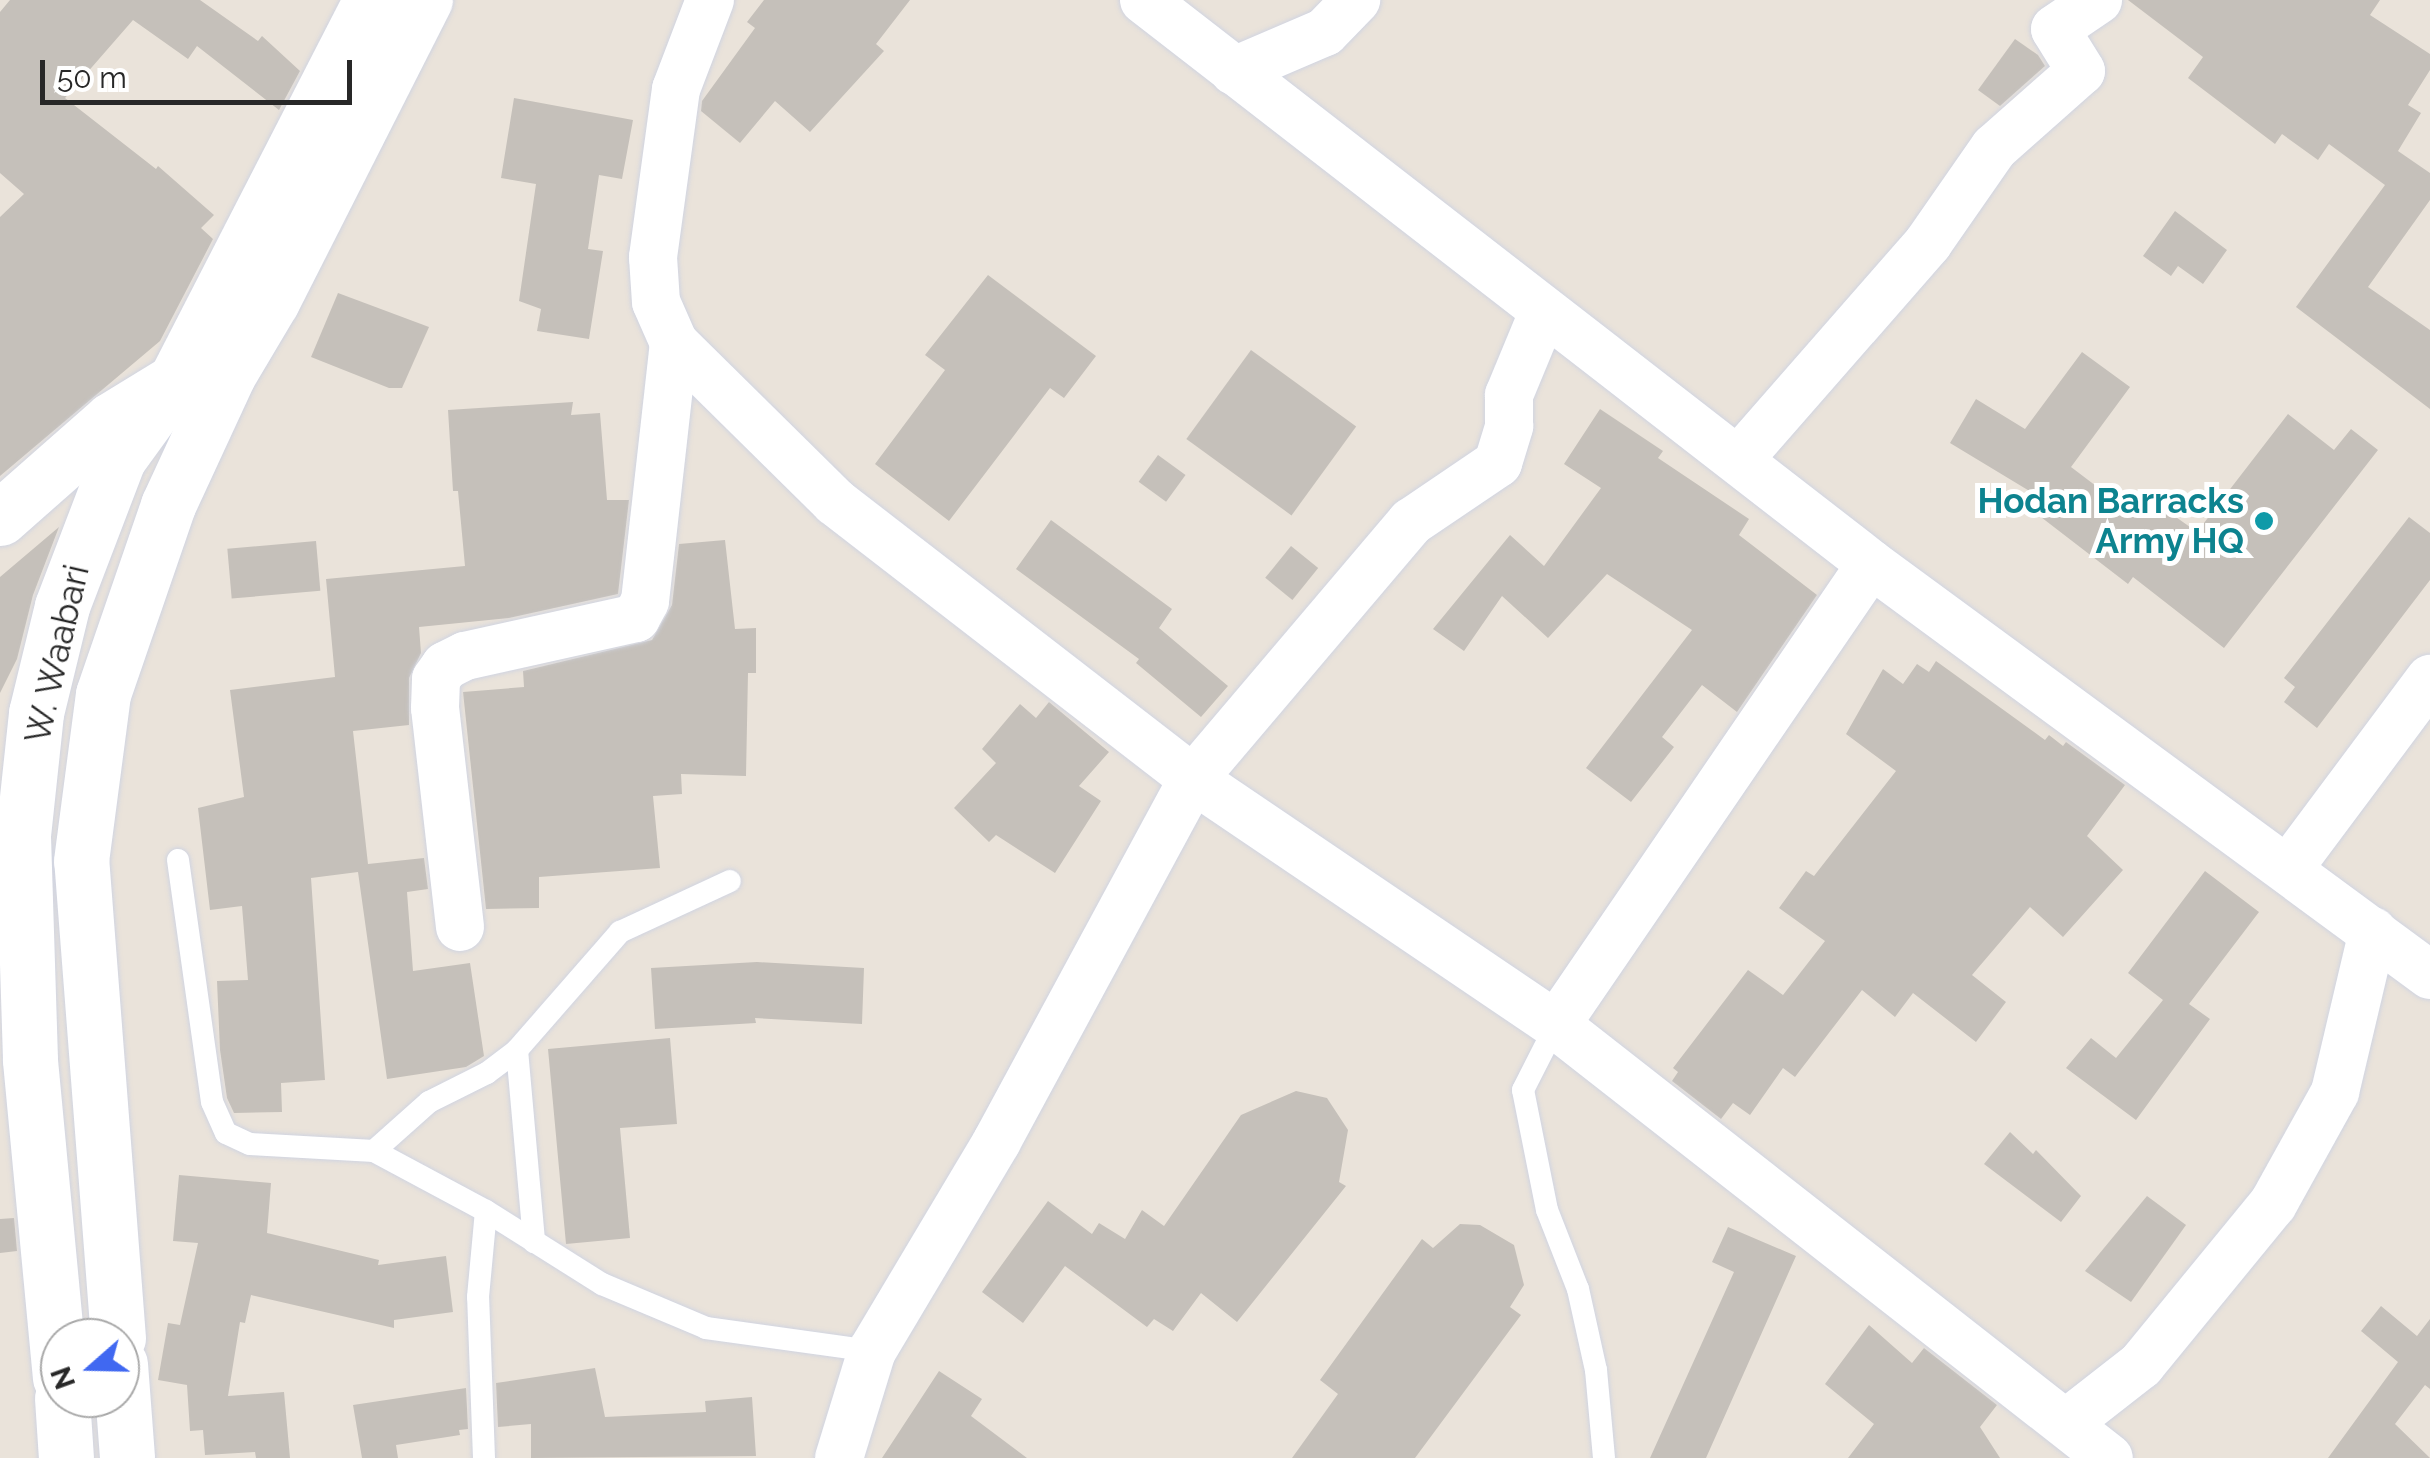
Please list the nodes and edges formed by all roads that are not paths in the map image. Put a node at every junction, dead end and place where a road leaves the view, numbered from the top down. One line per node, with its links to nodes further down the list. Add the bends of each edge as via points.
1 (426, 0): 10 (main road, W. Waabari, via 272,301)
2 (710, 0): 9 (street, via 676,89 653,257 656,302)
3 (1144, 0): 7 (street)
4 (1356, 0): 7 (street, via 1325,32)
5 (2098, 0): 11 (street, via 2055,29 2081,71 1994,148 1928,242)
6 (355, 5): 10 (main road, W. Waabari)
7 (1234, 71): 8 (street)
8 (1543, 312): 11 (street); 15 (street, via 1509,395 1509,426 1498,462 1411,522)
9 (674, 343): 15 (street, via 835,502); 20 (street, via 644,601 636,618 465,656 436,679)
10 (202, 377): 12 (main road, via 110,420); 16 (main road, W. Waabari, via 118,460 68,588); 30 (main road, W. Waabari, via 168,505 103,694 81,861)
11 (1740, 458): 13 (street)
12 (0, 518)
13 (1871, 564): 18 (street); 23 (street)
14 (2430, 679): 18 (street)
15 (1193, 780): 23 (street); 31 (street, via 997,1141)
16 (12, 842): 25 (main road, W. Waabari)
17 (178, 860): 26 (lane, via 218,1120 226,1133 250,1144)
18 (2289, 868): 21 (street)
19 (730, 881): 24 (lane, via 620,932)
20 (460, 928)
21 (2373, 931): 22 (street); 34 (street, via 2336,1092 2274,1204 2142,1365)
22 (2430, 976)
23 (1556, 1025): 34 (street); 39 (lane, via 1523,1090 1548,1210 1578,1288 1593,1354)
24 (517, 1050): 26 (lane, via 429,1102); 28 (lane)
25 (15, 1054): 29 (main road, W. Waabari)
26 (374, 1151): 27 (lane)
27 (486, 1211): 28 (lane); 37 (lane, via 478,1297)
28 (534, 1242): 31 (lane, via 602,1284 706,1328)
29 (52, 1318)
30 (116, 1318)
31 (872, 1351): 38 (street)
32 (63, 1418): 35 (main road)
33 (124, 1418): 36 (main road)
34 (2068, 1422): 40 (street)
35 (66, 1458)
36 (127, 1458)
37 (484, 1458)
38 (839, 1458)
39 (1604, 1458)
40 (2109, 1458)

